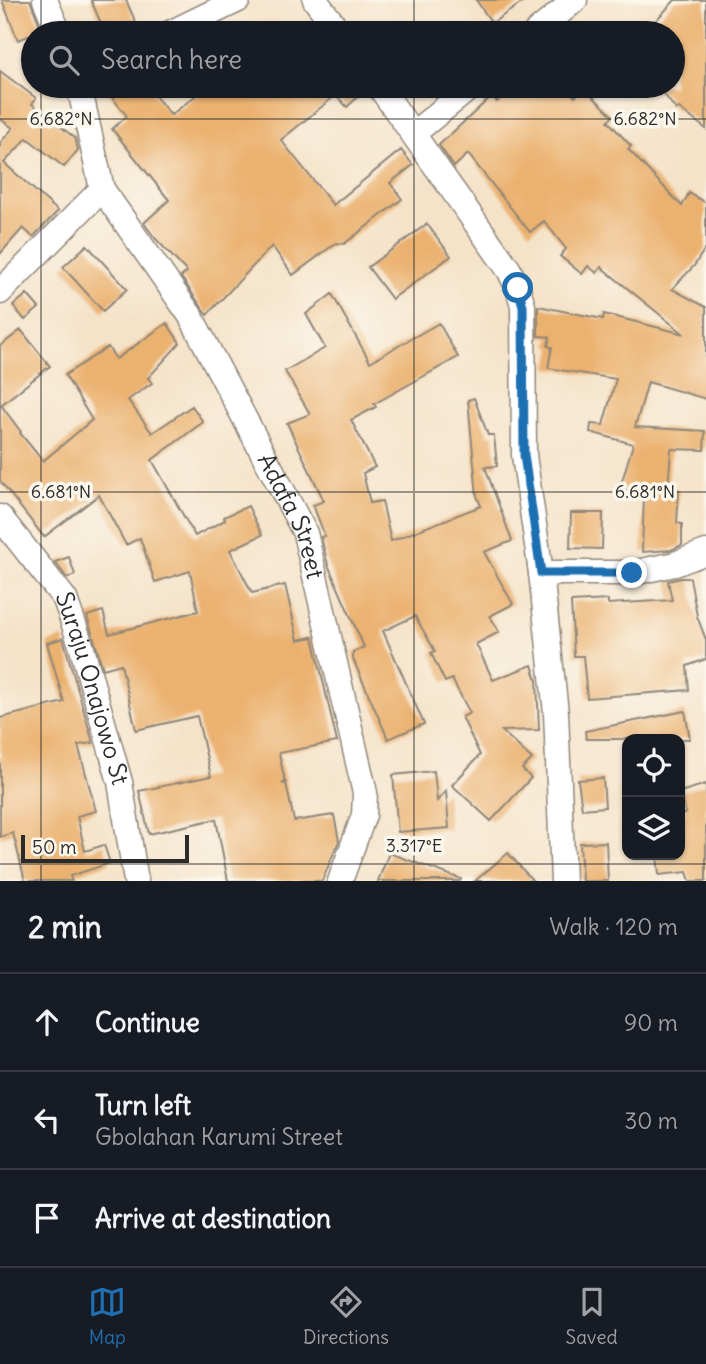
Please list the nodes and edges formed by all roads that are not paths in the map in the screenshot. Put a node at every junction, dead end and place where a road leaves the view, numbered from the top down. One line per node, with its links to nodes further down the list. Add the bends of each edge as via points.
1 (45, 0): 5 (street)
2 (238, 0): 6 (street)
3 (315, 0): 7 (street)
4 (575, 0): 8 (street)
5 (54, 21)
6 (195, 21)
7 (331, 21)
8 (550, 21)
9 (82, 98): 13 (street)
10 (388, 98): 12 (street)
11 (458, 98): 12 (street)
12 (414, 134): 17 (street, via 518,288 523,306 524,455)
13 (102, 189): 14 (street); 19 (street, Adafa Street, via 190,315 304,533 365,793 364,815)
14 (0, 292)
15 (0, 517): 18 (street, Suraju Onajowo St, via 65,600 120,782)
16 (706, 552): 17 (street, via 632,573)
17 (541, 573): 20 (street, via 556,713)
18 (136, 881)
19 (340, 881)
20 (563, 881)

